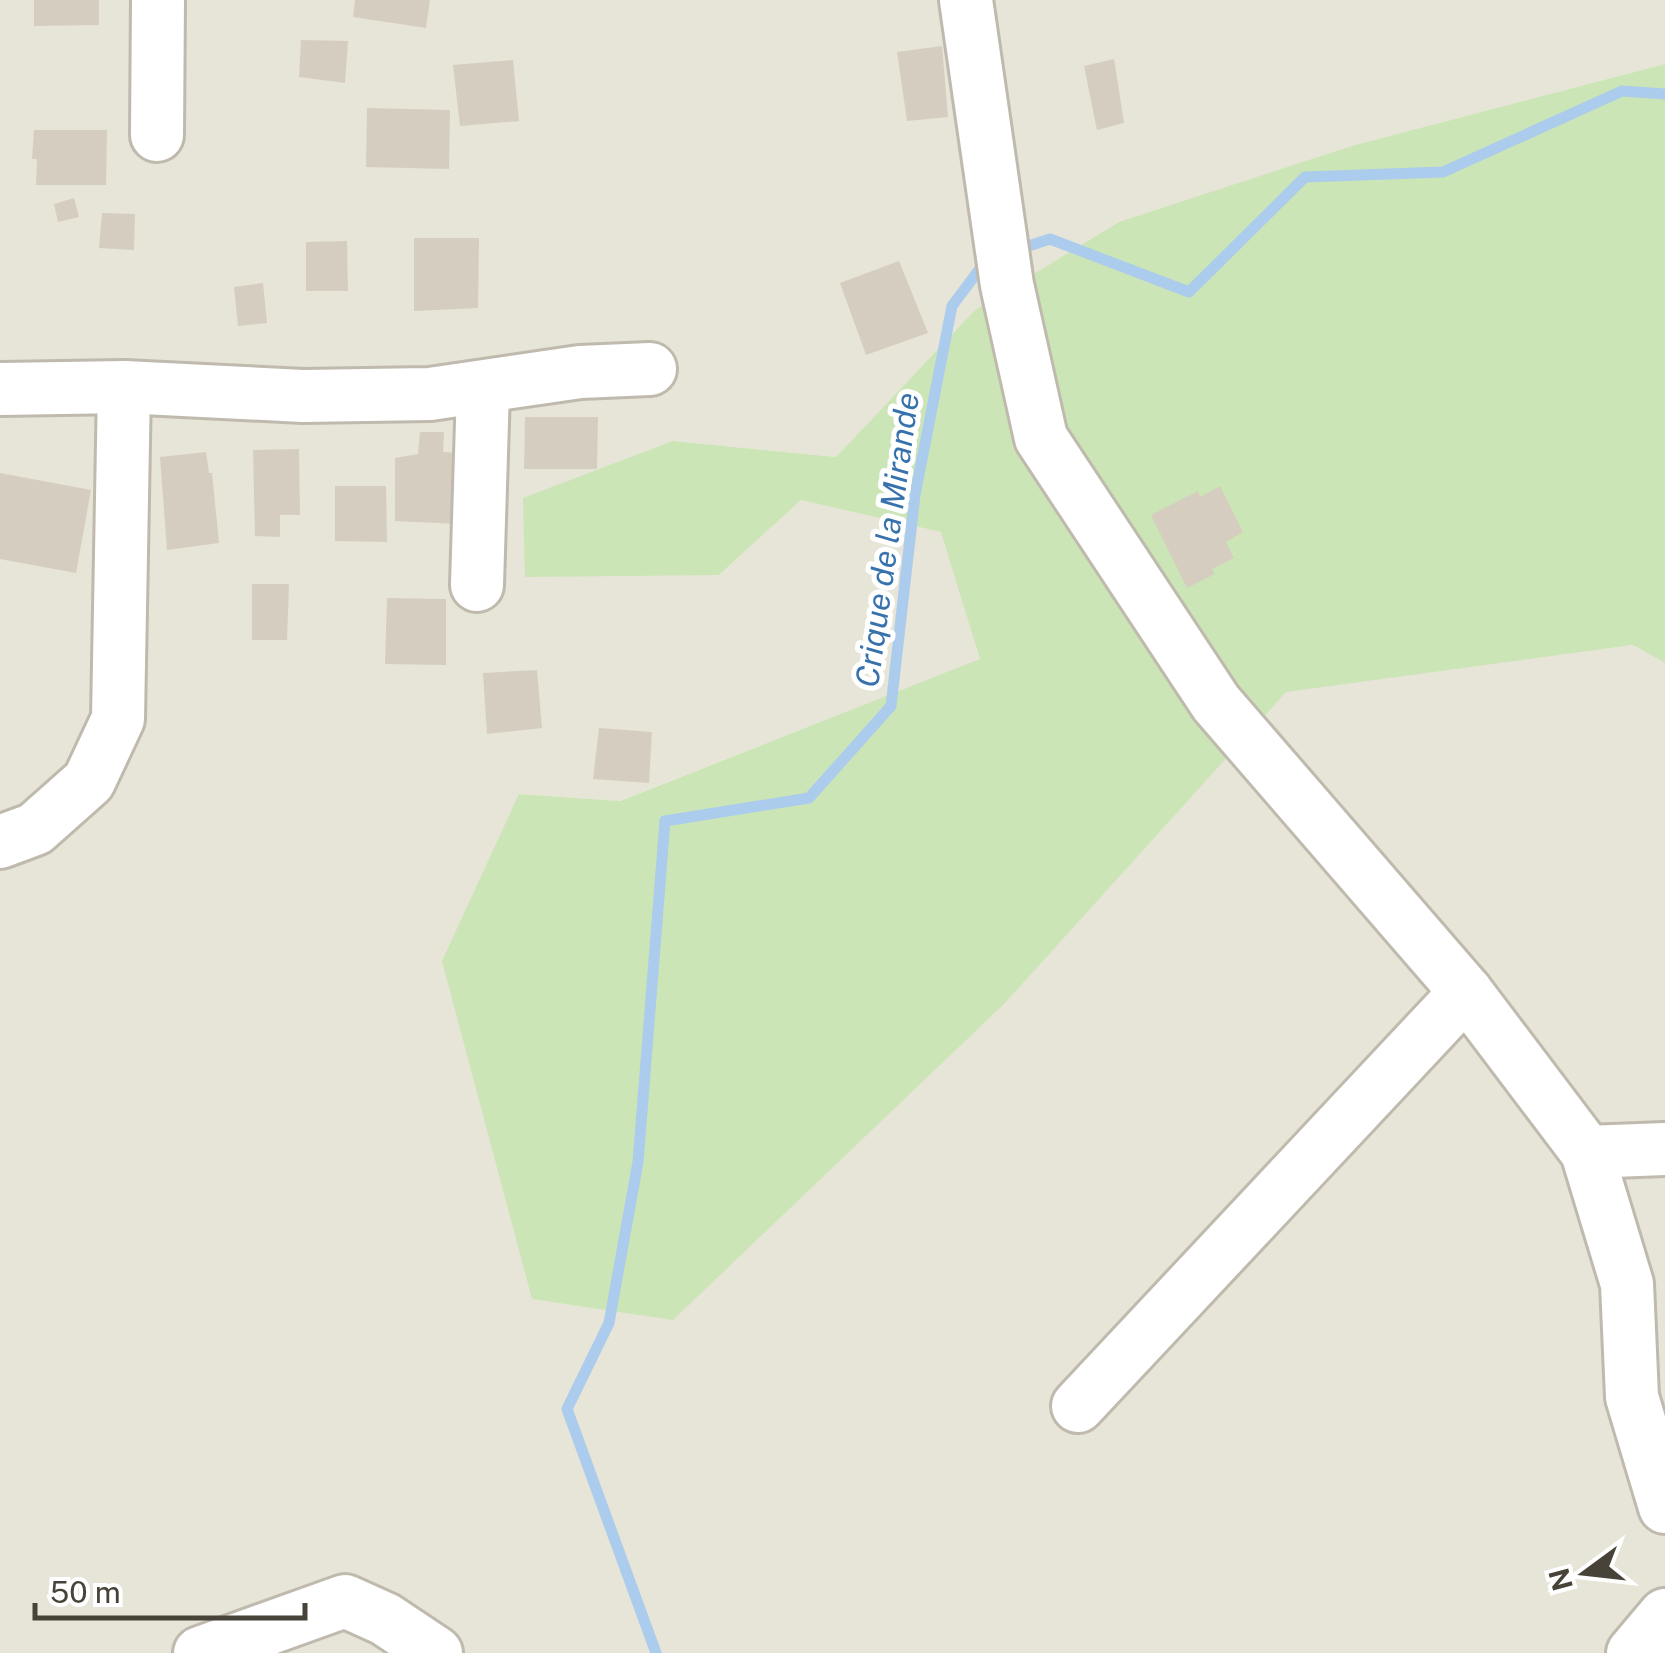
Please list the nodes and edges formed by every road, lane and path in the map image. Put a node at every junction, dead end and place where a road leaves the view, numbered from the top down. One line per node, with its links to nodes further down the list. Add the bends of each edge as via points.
1 (158, 0): 3 (street)
2 (966, 0): 10 (street, via 1007,285 1041,438 1216,704)
3 (156, 135)
4 (650, 369): 7 (street, via 580,372)
5 (124, 386): 6 (street); 7 (street, via 303,396); 9 (street, via 118,718 89,781 35,829)
6 (0, 389)
7 (483, 389): 8 (street)
8 (477, 585)
9 (0, 842)
10 (1466, 992): 12 (street); 13 (street)
11 (1665, 1149): 12 (street)
12 (1587, 1152): 14 (street, via 1627,1284 1632,1397)
13 (1078, 1406)
14 (1665, 1507)
15 (1665, 1616): 18 (street)
16 (200, 1653): 17 (street, via 345,1601)
17 (436, 1653)
18 (1633, 1653)

